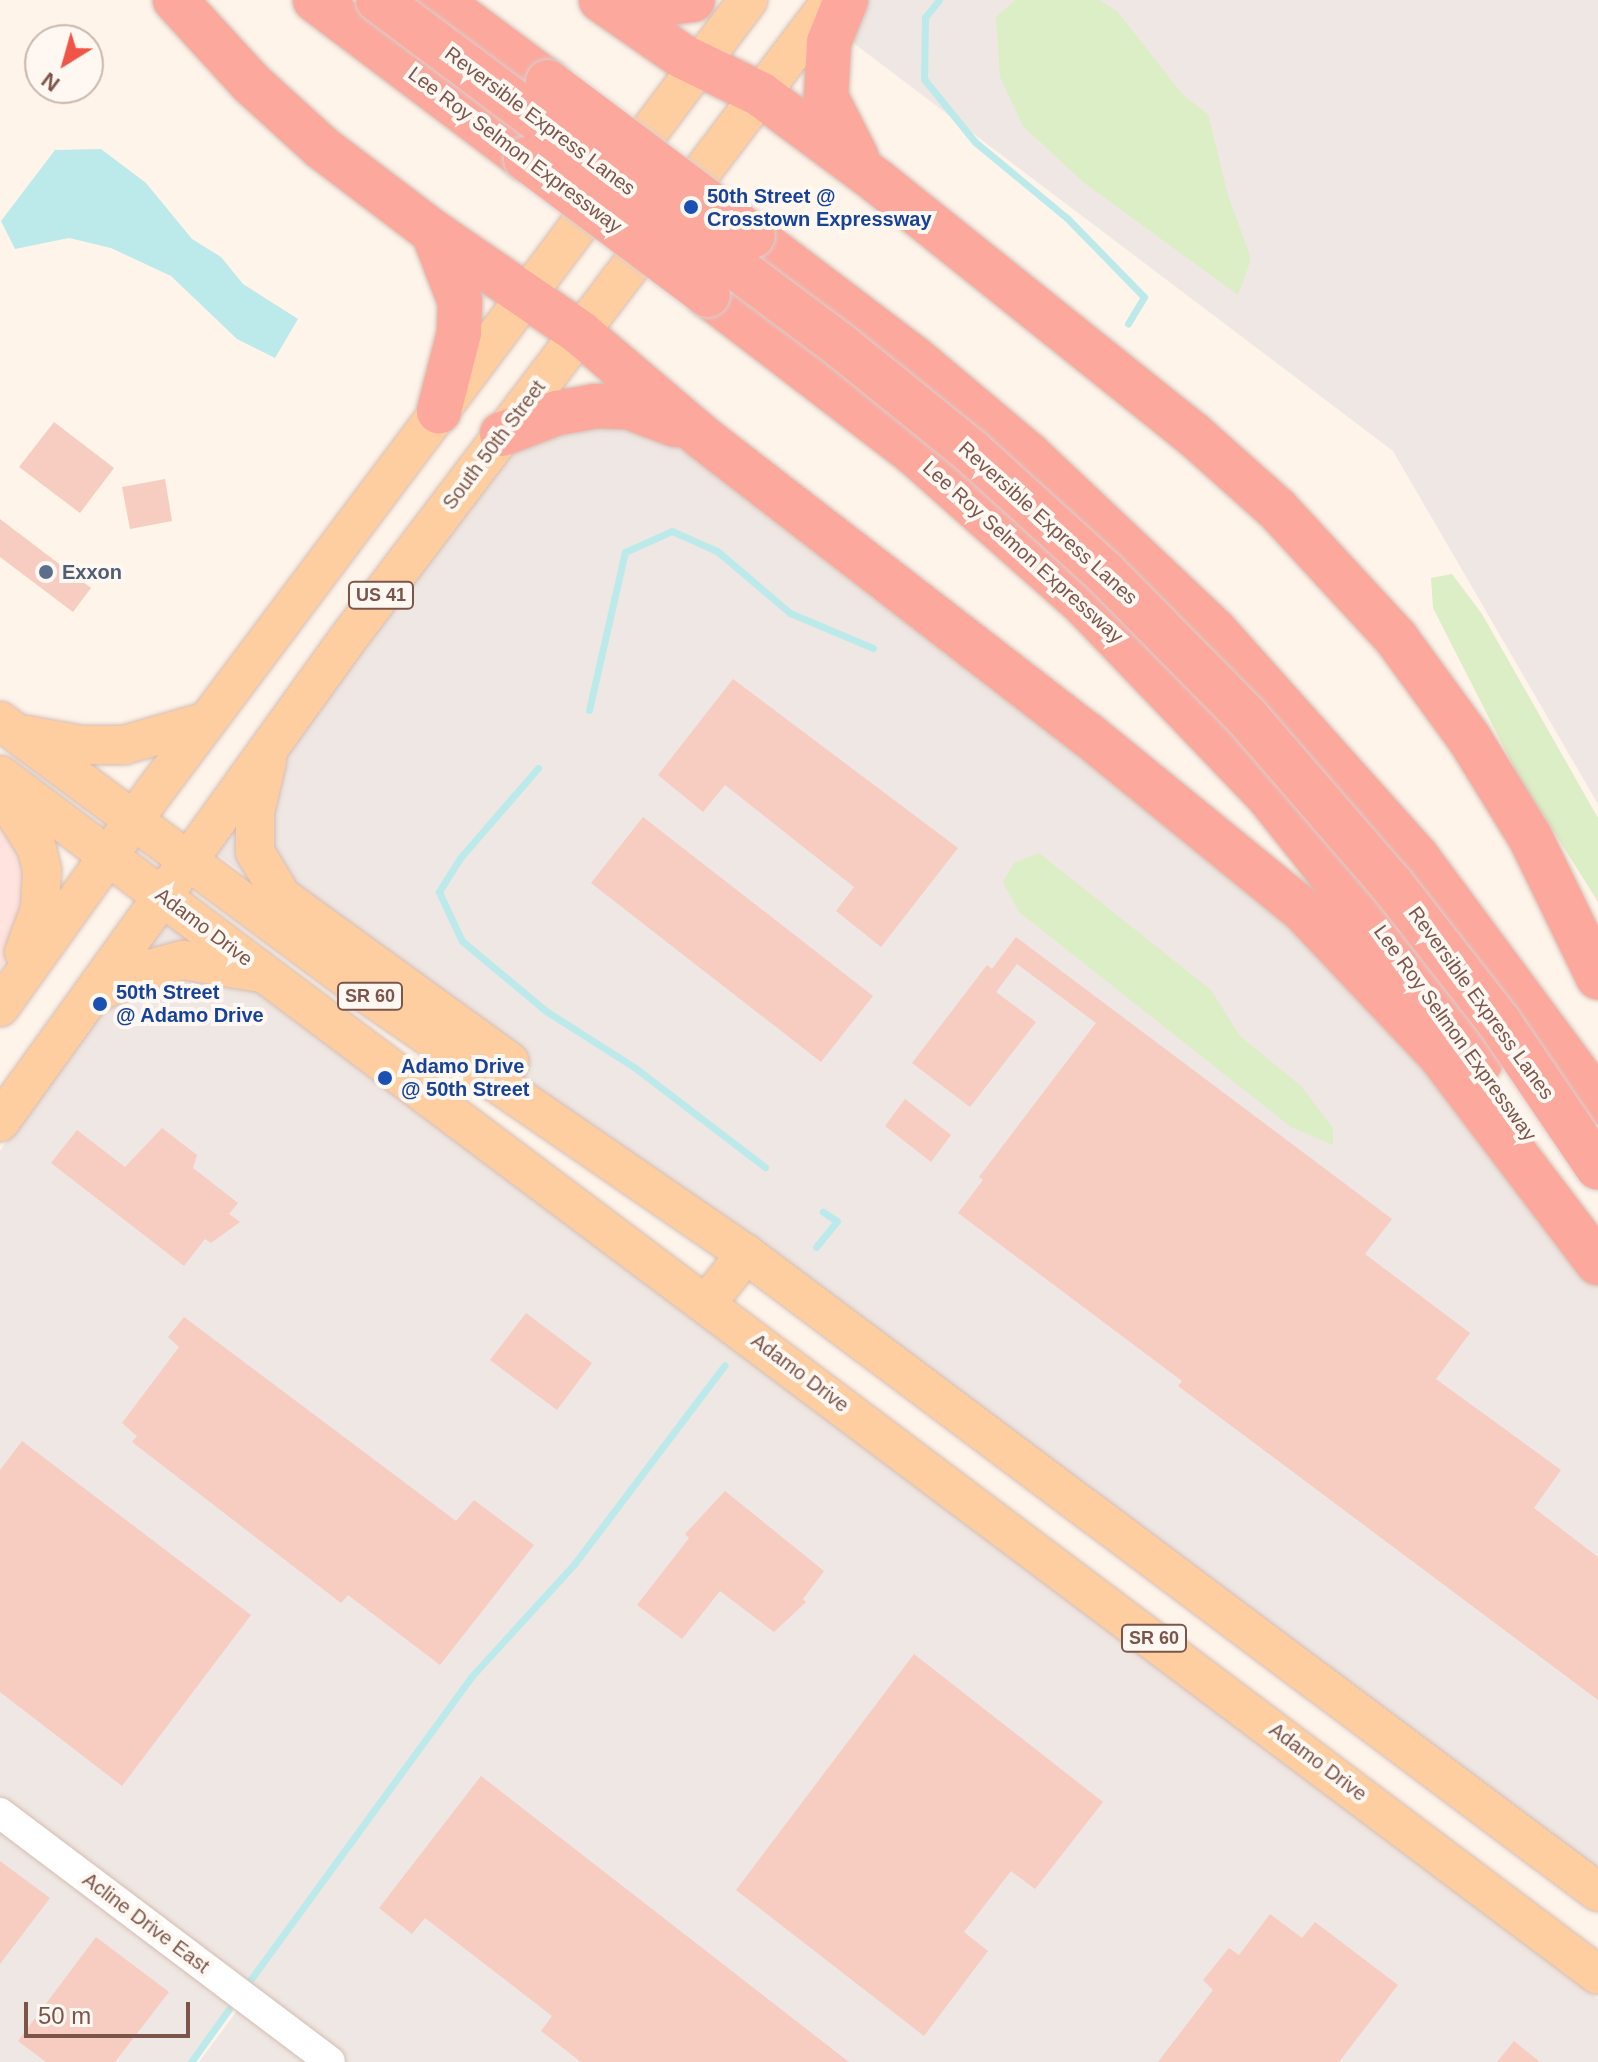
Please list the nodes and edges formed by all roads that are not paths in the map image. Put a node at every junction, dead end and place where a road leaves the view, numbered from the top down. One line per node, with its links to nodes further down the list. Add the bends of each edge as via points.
1 (175, 0): 14 (highway, via 271,103)
2 (315, 0): 37 (highway, Lee Roy Selmon Expressway, bridge, via 969,499 1189,709 1404,961 1518,1115)
3 (378, 0): 35 (highway, Reversible Express Lanes, bridge, via 841,346 972,452 1104,572 1246,716 1383,873 1499,1022)
4 (438, 0): 33 (highway, bridge, via 914,358 1027,453 1215,631 1379,810)
5 (601, 0): 11 (highway)
6 (636, 0): 7 (highway)
7 (693, 0)
8 (748, 0): 11 (main road, US 41)
9 (832, 0): 12 (main road, South 50th Street / US 41)
10 (846, 0): 13 (highway, via 829,42 826,97 842,136)
11 (699, 65): 12 (highway); 15 (main road, US 41)
12 (760, 94): 13 (highway); 16 (main road, South 50th Street / US 41)
13 (877, 181): 30 (highway, via 1204,444 1357,591 1433,686 1501,788)
14 (433, 232): 15 (highway); 17 (highway, via 460,302 459,333)
15 (526, 296): 16 (highway); 17 (main road, US 41)
16 (579, 332): 18 (main road, South 50th Street / US 41); 19 (highway)
17 (439, 411): 20 (main road, US 41)
18 (502, 434): 19 (highway, via 557,413 612,405 657,416); 22 (main road, South 50th Street / US 41)
19 (706, 440): 39 (highway, via 1075,725 1303,910 1440,1055)
20 (207, 721): 21 (main road, via 124,745 81,745); 25 (main road, US 41)
21 (8, 727): 25 (main road, SR 60)
22 (271, 745): 27 (main road, South 50th Street / US 41); 36 (main road, via 255,812 255,852 282,897 606,1128)
23 (0, 775): 26 (main road, Adamo Drive / SR 60)
24 (0, 789): 31 (main road, via 31,838 42,870 40,909)
25 (132, 820): 26 (main road, US 41); 27 (main road, SR 60)
26 (107, 855): 28 (main road, Adamo Drive / SR 60); 31 (main road, US 41)
27 (185, 860): 28 (main road, South 50th Street / US 41); 36 (main road, SR 60, via 388,1009)
28 (160, 894): 29 (main road, Adamo Drive / SR 60); 32 (main road, US 41)
29 (268, 975): 32 (main road, via 183,960 138,972); 40 (main road, Adamo Drive / SR 60)
30 (1598, 977)
31 (6, 999)
32 (87, 999): 34 (main road, US 41)
33 (1598, 1102)
34 (0, 1122)
35 (1598, 1168)
36 (634, 1175): 38 (main road, SR 60)
37 (1598, 1238)
38 (746, 1254): 40 (main road); 42 (main road, SR 60)
39 (1598, 1263)
40 (707, 1303): 43 (main road, Adamo Drive / SR 60)
41 (0, 1813): 44 (street, Acline Drive East)
42 (1598, 1892)
43 (1598, 1975)
44 (330, 2062)

